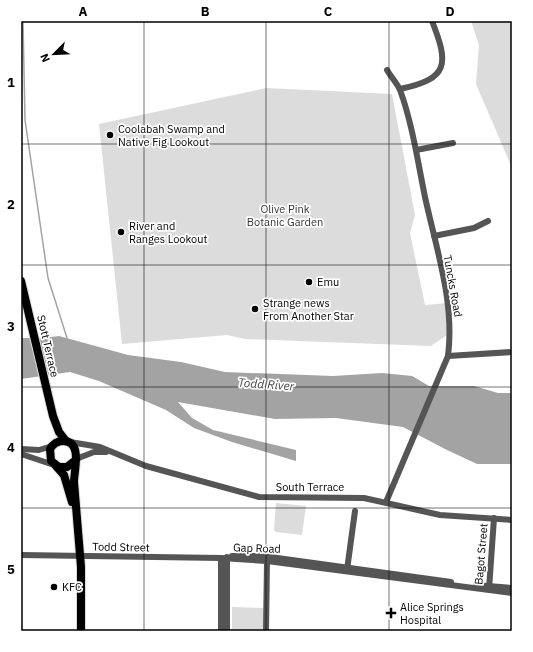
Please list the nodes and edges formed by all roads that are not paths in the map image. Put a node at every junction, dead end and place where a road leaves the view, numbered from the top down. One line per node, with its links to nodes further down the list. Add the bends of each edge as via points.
1 (432, 21): 3 (street, via 442,46 443,56 439,70 422,84)
2 (387, 70): 3 (street, Tuncks Road)
3 (400, 89): 5 (street, Tuncks Road)
4 (453, 143): 5 (street)
5 (416, 150): 7 (street, Tuncks Road)
6 (488, 221): 7 (street, via 474,228)
7 (434, 236): 10 (street, Tuncks Road, via 449,316)
8 (21, 281): 11 (main road, Stott Terrace)
9 (512, 352): 10 (street)
10 (448, 356): 19 (street, Tuncks Road)
11 (53, 416): 12 (main road, Stott Terrace, via 59,432); 13 (main road, Stott Terrace)
12 (67, 442): 13 (main road, via 59,442); 15 (street, South Terrace); 17 (main road, via 76,451)
13 (53, 446): 14 (street, via 39,450); 18 (main road, via 50,457)
14 (21, 449)
15 (114, 452): 17 (street, South Terrace, via 94,452); 19 (street, South Terrace, via 146,466 259,497 348,497)
16 (21, 454): 18 (street)
17 (76, 459): 18 (main road, via 67,468); 23 (main road, via 74,482)
18 (55, 466): 23 (main road, via 64,475)
19 (386, 502): 21 (street, South Terrace, via 440,515)
20 (355, 511): 28 (street)
21 (494, 518): 22 (street, South Terrace); 29 (street, Bagot Street)
22 (512, 520)
23 (78, 526): 25 (main road)
24 (21, 555): 25 (street, Todd Street)
25 (79, 556): 26 (street, Todd Street); 32 (main road); 33 (main road, via 82,567)
26 (225, 558): 27 (street, Gap Road); 28 (street, Gap Road, via 263,556); 34 (street); 35 (street)
27 (267, 561): 28 (street, Gap Road); 36 (street)
28 (347, 570): 29 (street, Gap Road)
29 (489, 588): 30 (street, Gap Road); 31 (street, Gap Road)
30 (512, 588)
31 (512, 593)
32 (76, 631)
33 (81, 631)
34 (221, 631)
35 (227, 631)
36 (266, 631)

